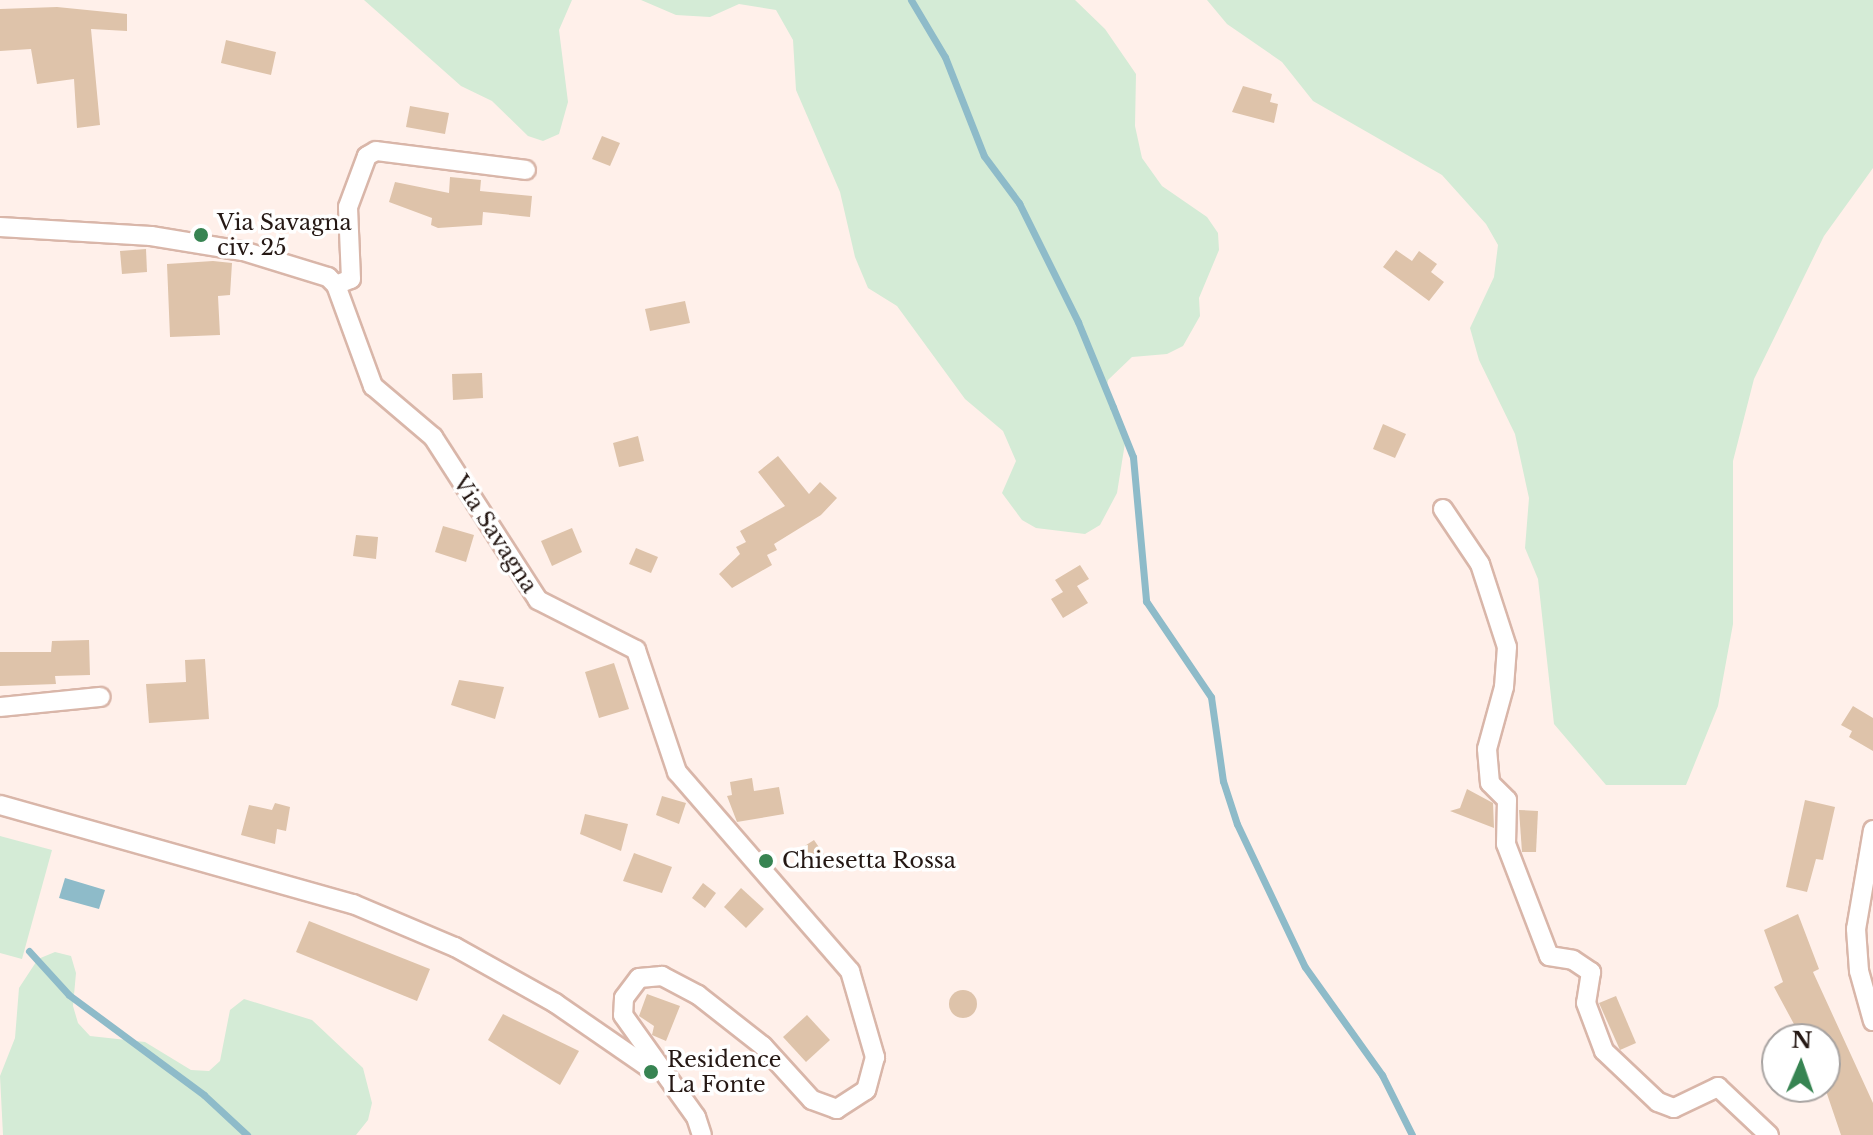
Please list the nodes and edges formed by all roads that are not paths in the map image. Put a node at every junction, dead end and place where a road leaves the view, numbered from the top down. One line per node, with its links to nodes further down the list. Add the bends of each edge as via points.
1 (526, 170): 3 (street, via 376,151 367,156 348,207 351,279)
2 (0, 227): 3 (street, via 197,243 317,270)
3 (336, 285): 10 (street, Via Savagna, via 373,386 433,437 538,600 636,650 677,772 854,979 875,1057 858,1100 837,1109 812,1100 763,1046 698,995 662,976 639,978 624,998 623,1015)
4 (1443, 509): 12 (street, via 1480,564 1507,647 1504,687 1487,749 1490,783 1507,800 1506,844 1549,956 1573,960 1591,972 1586,1003 1604,1051 1658,1102 1674,1108 1718,1087)
5 (101, 697): 6 (street)
6 (0, 707)
7 (0, 805): 10 (street, via 353,904 455,947 555,1003)
8 (1873, 830): 9 (street, via 1856,929 1859,971)
9 (1873, 1021)
10 (665, 1078): 11 (street, Via Savagna, via 696,1117)
11 (702, 1135)
12 (1769, 1135)

